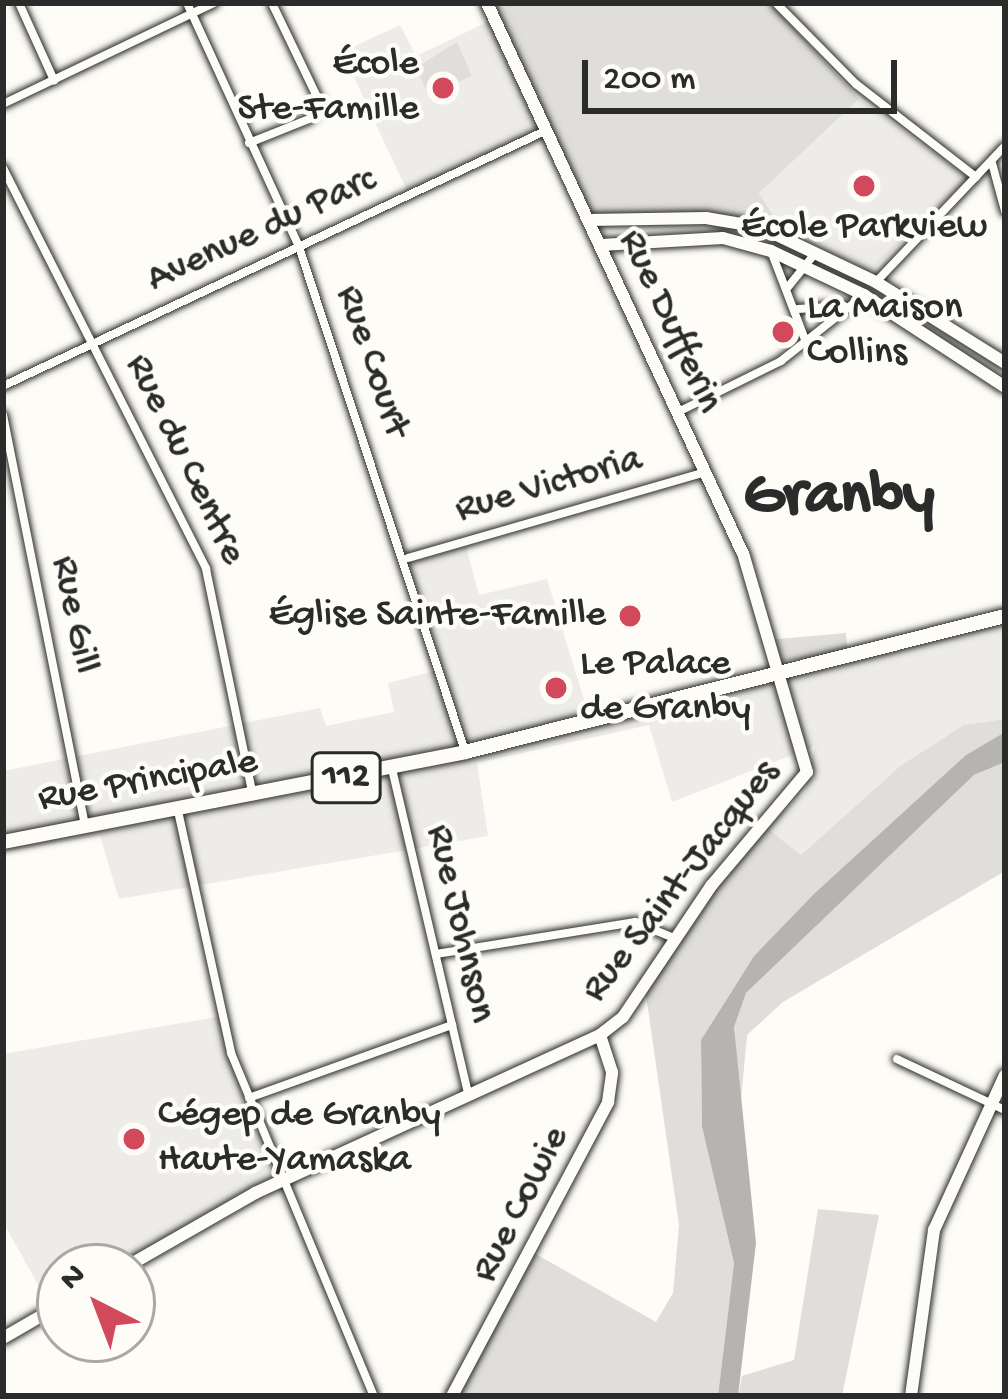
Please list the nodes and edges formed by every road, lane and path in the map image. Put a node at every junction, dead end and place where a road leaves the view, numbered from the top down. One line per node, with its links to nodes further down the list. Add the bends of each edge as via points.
1 (19, 3): 8 (street)
2 (188, 3): 7 (street, Rue Court)
3 (214, 3): 7 (street)
4 (272, 3): 11 (street, via 321,105 309,119)
5 (487, 3): 10 (main road, Rue Dufferin)
6 (776, 3): 15 (street, via 856,84)
7 (192, 14): 8 (street); 11 (street, Rue Court)
8 (54, 80): 9 (street)
9 (3, 104)
10 (547, 130): 17 (main road, Rue Dufferin); 19 (street, Avenue du Parc)
11 (250, 143): 19 (street, Rue Court)
12 (1005, 146): 13 (street)
13 (992, 163): 15 (street); 16 (street)
14 (3, 168): 28 (street, Rue du Centre)
15 (976, 177): 23 (street)
16 (1005, 212)
17 (589, 220): 18 (main road, Rue Dufferin); 21 (main road, via 727,220)
18 (601, 245): 20 (main road, via 724,238); 33 (main road, Rue Dufferin)
19 (299, 247): 28 (street, Avenue du Parc); 36 (street, Rue Court)
20 (771, 250): 22 (main road); 24 (street)
21 (816, 251): 22 (street); 23 (main road)
22 (800, 266): 24 (street); 25 (main road)
23 (876, 282): 30 (main road)
24 (788, 288): 27 (street)
25 (864, 295): 26 (street); 32 (main road)
26 (847, 305): 27 (street); 29 (street)
27 (798, 309): 29 (street)
28 (93, 344): 31 (street, Avenue du Parc); 41 (street, Rue du Centre, via 216,595)
29 (806, 344): 33 (street)
30 (1005, 363)
31 (3, 386)
32 (1005, 387)
33 (678, 412): 35 (main road, Rue Dufferin)
34 (3, 415): 43 (street, Rue Gill)
35 (706, 471): 36 (street, Rue Victoria); 38 (main road, Rue Dufferin)
36 (407, 558): 39 (street, Rue Court)
37 (1005, 616): 38 (main road, Rue Principale / 112)
38 (783, 671): 39 (main road, Rue Principale / 112); 45 (main road, Rue Saint-Jacques, via 807,760 803,785)
39 (465, 752): 40 (main road, Rue Principale / 112)
40 (392, 769): 41 (main road, Rue Principale / 112); 46 (street, Rue Johnson)
41 (253, 797): 42 (main road, Rue Principale / 112)
42 (178, 811): 43 (main road, Rue Principale / 112); 52 (street, via 231,1054)
43 (85, 827): 44 (main road, Rue Principale / 112)
44 (3, 842)
45 (674, 938): 46 (street, via 635,922); 48 (main road, Rue Saint-Jacques, via 634,1003)
46 (436, 954): 47 (street, Rue Johnson)
47 (452, 1025): 51 (street, Rue Johnson); 52 (street)
48 (600, 1035): 51 (main road, Rue Saint-Jacques); 59 (main road, Rue Cowie, via 612,1072 608,1102)
49 (897, 1059): 53 (street)
50 (1005, 1076): 53 (main road)
51 (468, 1094): 54 (main road, Rue Saint-Jacques)
52 (249, 1098): 54 (street)
53 (999, 1107): 60 (main road, via 926,1258)
54 (283, 1180): 55 (main road, Rue Saint-Jacques); 58 (street)
55 (156, 1250)
56 (36, 1319): 57 (main road)
57 (3, 1338)
58 (374, 1396)
59 (452, 1396)
60 (910, 1396)

